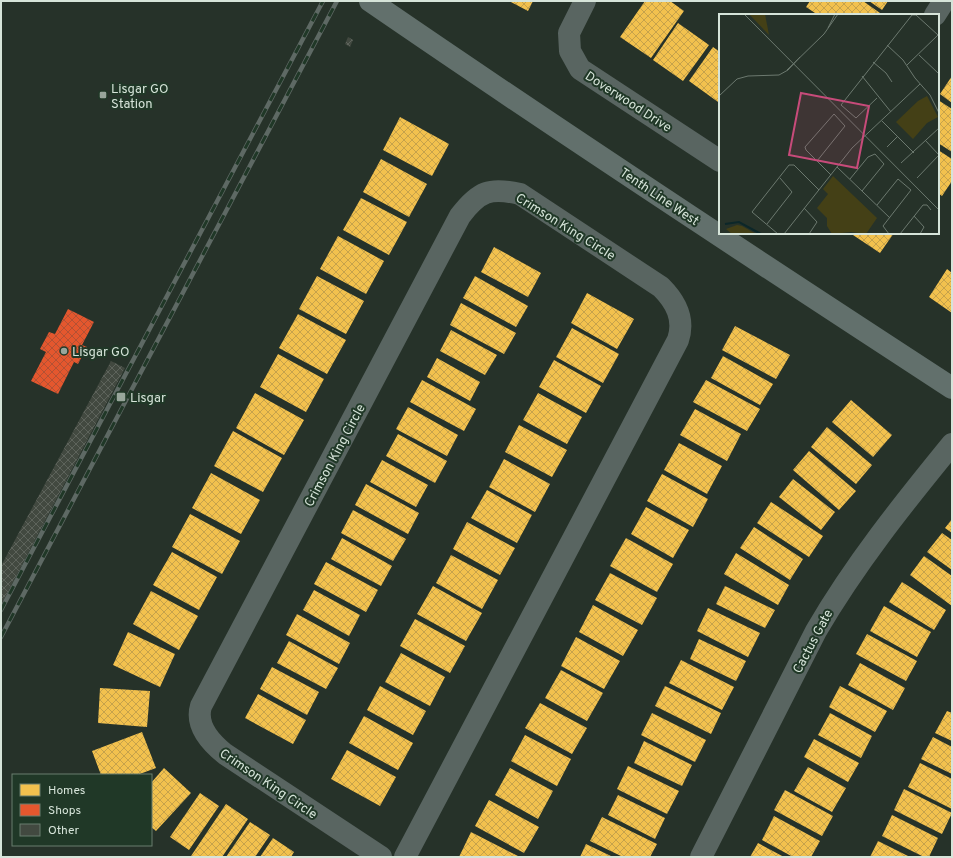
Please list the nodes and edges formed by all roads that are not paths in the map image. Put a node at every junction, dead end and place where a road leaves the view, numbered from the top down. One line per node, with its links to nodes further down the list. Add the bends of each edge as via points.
1 (370, 1): 6 (street, Tenth Line West, via 815,300)
2 (585, 1): 5 (street, Doverwood Drive, via 569,33 570,51 580,69)
3 (944, 1): 4 (street)
4 (935, 14)
5 (719, 160)
6 (952, 388)
7 (952, 444): 10 (street, Cactus Gate, via 877,538 833,602)
8 (381, 857): 9 (street, Crimson King Circle, via 210,743 198,714 460,216 469,204 484,193 500,190 520,194 661,287 676,305 681,330)
9 (405, 857)
10 (702, 857)

